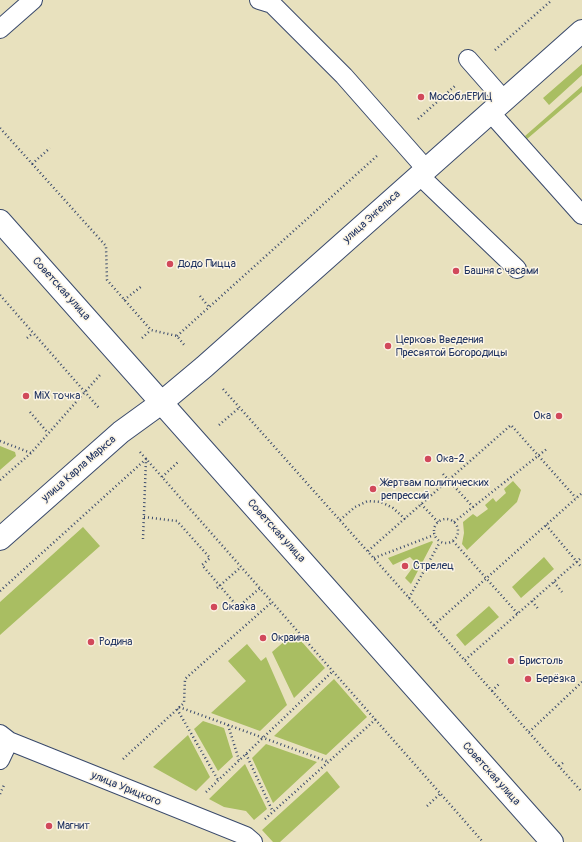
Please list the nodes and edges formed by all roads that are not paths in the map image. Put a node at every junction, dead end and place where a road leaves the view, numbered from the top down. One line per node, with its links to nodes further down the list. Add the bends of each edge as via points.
1 (33, 0): 3 (lane)
2 (259, 0): 7 (lane, via 272,4 344,76 398,137)
3 (0, 29)
4 (582, 32): 6 (main road, улица Энгельса)
5 (468, 59): 6 (lane)
6 (497, 106): 7 (main road, улица Энгельса); 8 (lane)
7 (423, 172): 10 (lane); 11 (main road, улица Энгельса)
8 (582, 215)
9 (0, 221): 11 (main road, Советская улица)
10 (517, 269)
11 (161, 403): 12 (main road, улица Карла Маркса, via 121,432); 16 (main road, Советская улица)
12 (0, 539)
13 (4, 738): 14 (lane); 15 (lane, улица Урицкого, via 246,836)
14 (0, 760)
15 (253, 842)
16 (552, 842)

